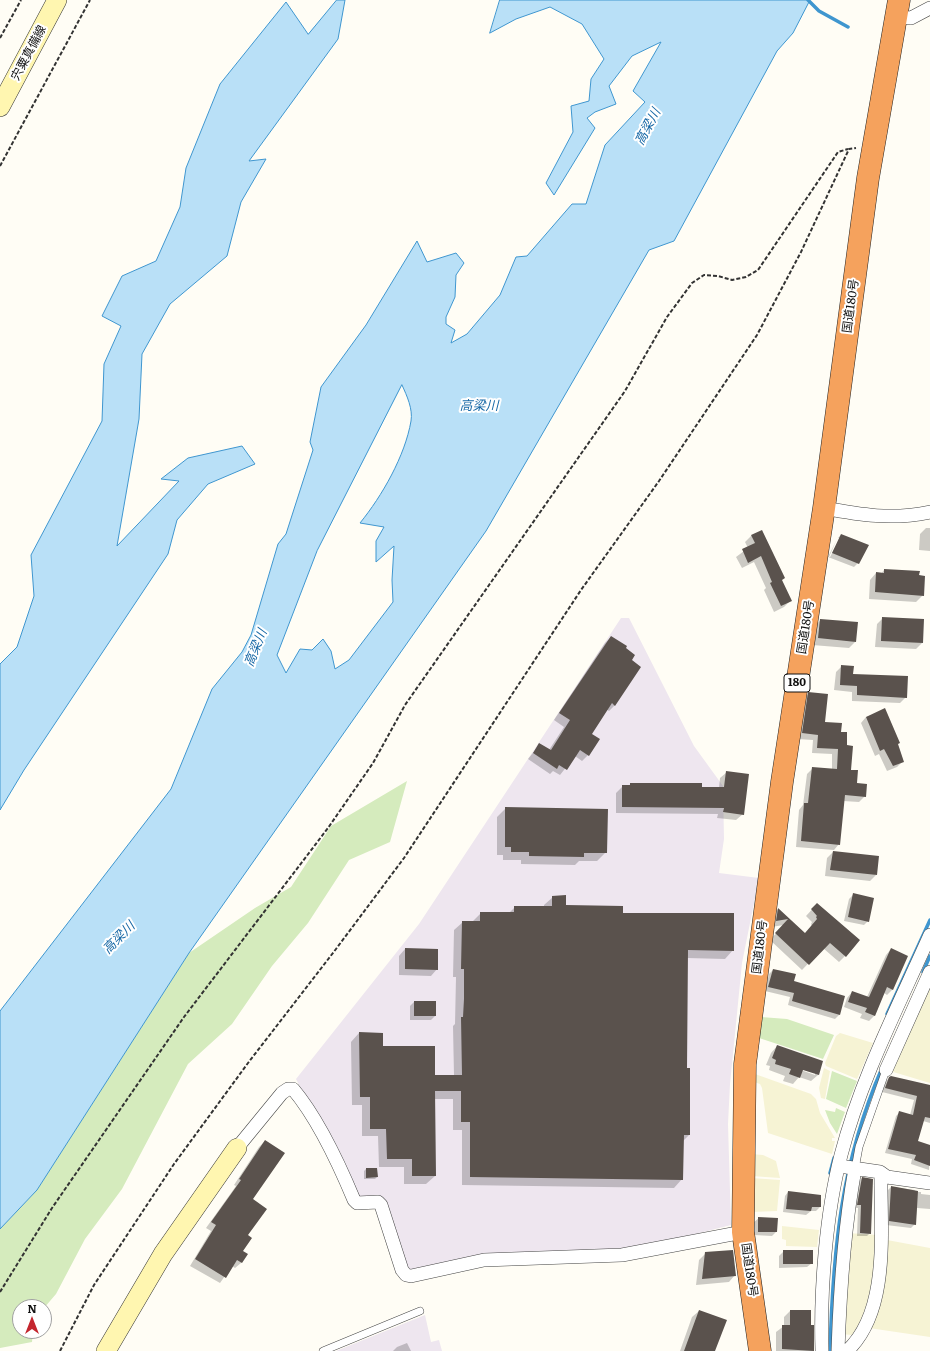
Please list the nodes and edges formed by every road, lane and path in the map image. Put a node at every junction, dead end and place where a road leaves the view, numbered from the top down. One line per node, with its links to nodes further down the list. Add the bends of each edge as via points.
1 (21, 0): 6 (path)
2 (57, 0): 7 (street, 宍粟真備線)
3 (90, 0): 10 (path)
4 (930, 8): 5 (street, via 911,18)
5 (898, 9): 8 (highway, 国道180号 / 180)
6 (0, 38)
7 (0, 107)
8 (874, 147): 9 (path); 11 (highway, 国道180号 / 180)
9 (849, 149): 21 (path, via 838,152 758,270 746,277 732,280 704,275 692,283 667,317 624,391 405,704 373,762 346,802 301,866 184,1017 52,1208); 23 (path, via 801,252 757,336 659,481 580,590 404,858 174,1164 94,1285)
10 (0, 166)
11 (824, 508): 12 (street, via 866,516 908,517); 20 (highway, 国道180号 / 180, via 782,782 746,1064)
12 (930, 512)
13 (930, 935): 17 (street, via 862,1087)
14 (930, 972): 15 (street)
15 (886, 1070): 17 (lane, via 859,1147)
16 (237, 1148): 20 (street, via 282,1093 294,1089 315,1121 344,1175 354,1200 357,1203 378,1202 381,1205 402,1270 411,1276 484,1260 622,1255); 24 (street, via 164,1254)
17 (847, 1168): 18 (street); 27 (street, via 830,1216); 28 (street, via 847,1214 840,1280)
18 (882, 1173): 19 (street, via 887,1177); 29 (street, via 882,1237 877,1287 869,1317 856,1343)
19 (930, 1183)
20 (743, 1232): 26 (highway, 国道180号 / 180)
21 (0, 1292)
22 (420, 1311): 25 (lane)
23 (60, 1351)
24 (106, 1351)
25 (323, 1351)
26 (760, 1351)
27 (822, 1351)
28 (838, 1351)
29 (848, 1351)

